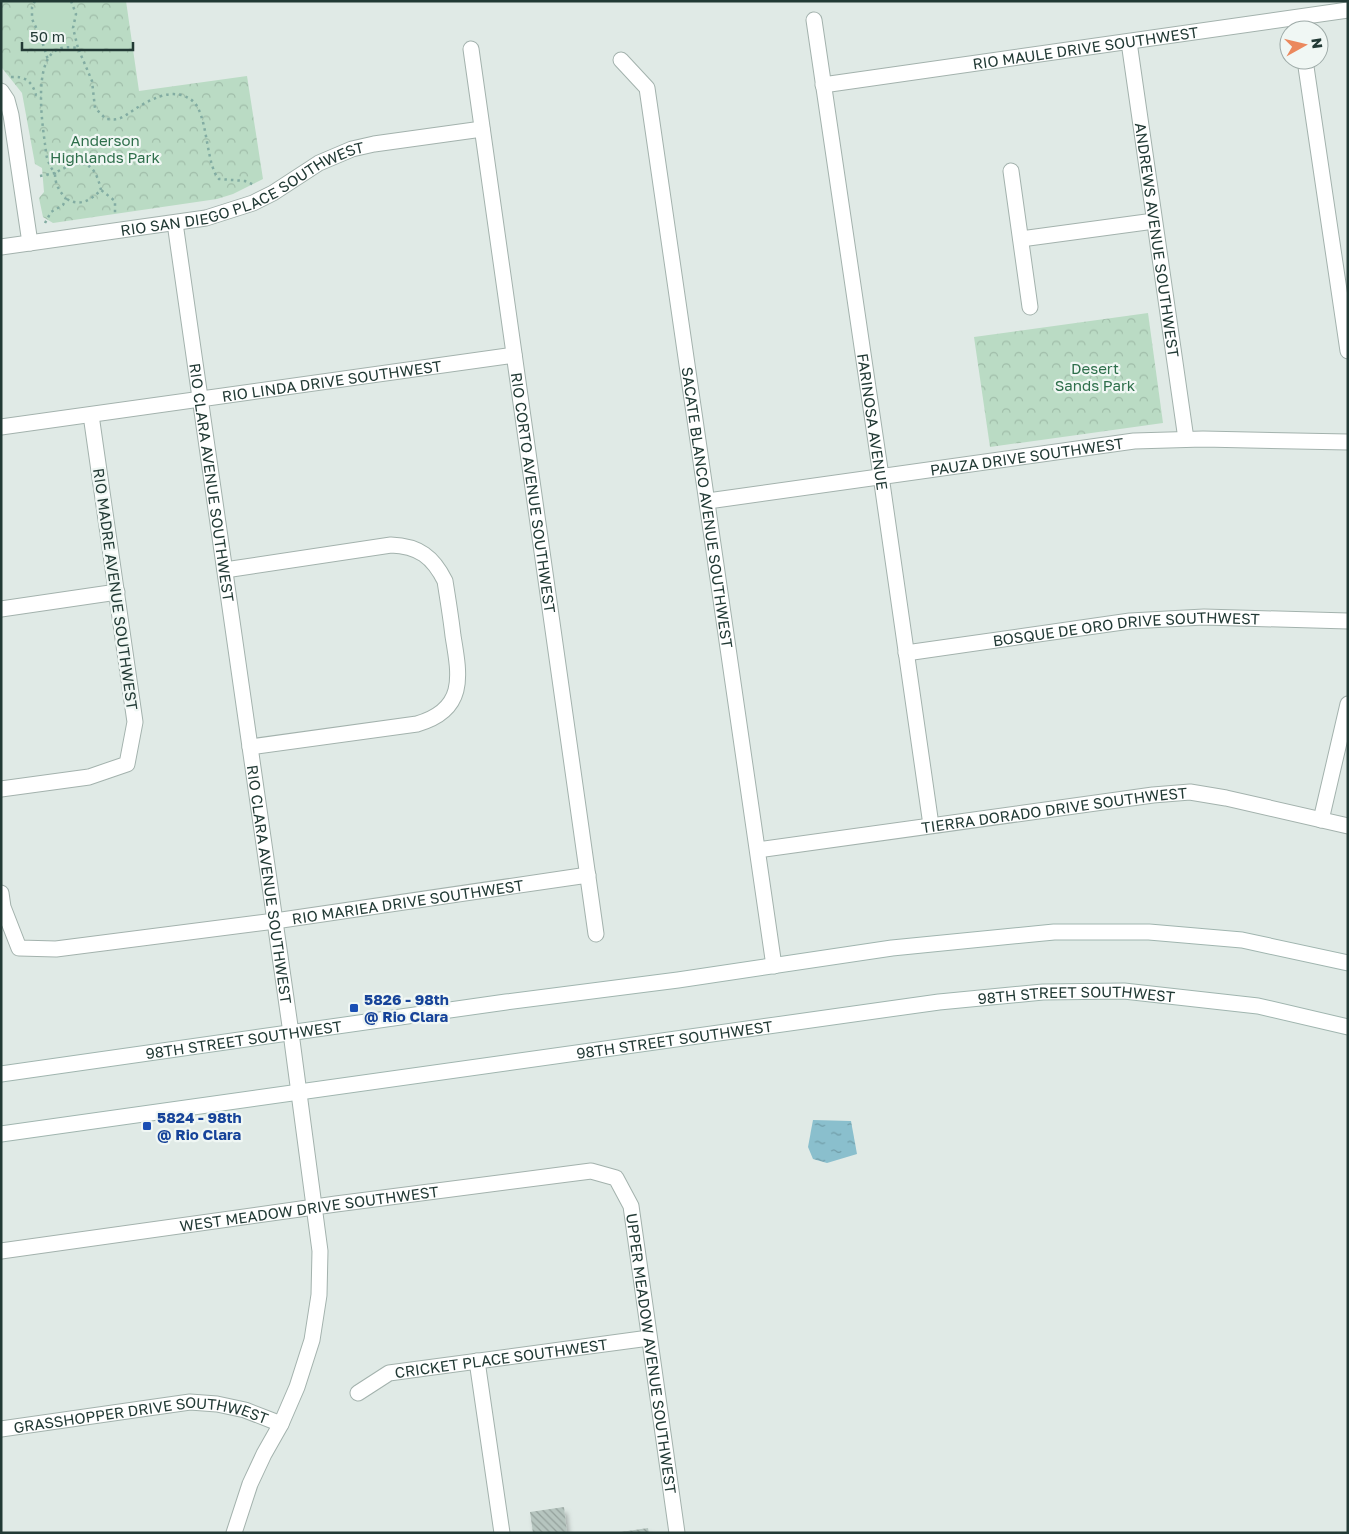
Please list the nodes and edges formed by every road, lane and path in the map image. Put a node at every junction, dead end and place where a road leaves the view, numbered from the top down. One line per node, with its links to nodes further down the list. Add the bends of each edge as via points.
1 (35, 1): 10 (path, via 32,18)
2 (72, 1): 8 (path)
3 (1348, 10): 5 (street, RIO MAULE DRIVE SOUTHWEST)
4 (814, 20): 14 (street, FARINOSA AVENUE)
5 (1311, 20)
6 (1279, 25): 7 (street, RIO MAULE DRIVE SOUTHWEST)
7 (1128, 42): 14 (street, RIO MAULE DRIVE SOUTHWEST); 25 (street, ANDREWS AVENUE SOUTHWEST)
8 (78, 48): 10 (path, via 61,48); 21 (path, via 92,81 96,108 106,119 117,119 168,94 189,98 200,116 215,174 219,179)
9 (470, 49): 17 (street, RIO CORTO AVENUE SOUTHWEST)
10 (48, 60): 16 (path)
11 (621, 60): 40 (street, SACATE BLANCO AVENUE SOUTHWEST, via 647,88)
12 (1306, 70): 32 (street)
13 (11, 77): 16 (path, via 28,80 36,95)
14 (822, 85): 39 (street, FARINOSA AVENUE)
15 (1, 91): 29 (street, via 11,115)
16 (41, 97): 19 (path, via 48,163)
17 (482, 130): 27 (street, RIO SAN DIEGO PLACE SOUTHWEST, via 352,149 318,163 253,203 206,218); 33 (street, RIO CORTO AVENUE SOUTHWEST)
18 (1011, 171): 28 (street)
19 (56, 173): 20 (path); 22 (path, via 76,163 85,163 94,169); 23 (path, via 58,189)
20 (40, 176)
21 (254, 185)
22 (101, 190): 23 (path, via 84,202); 24 (path, via 115,201)
23 (66, 199): 26 (path)
24 (115, 216)
25 (1154, 221): 28 (street); 37 (street, ANDREWS AVENUE SOUTHWEST)
26 (45, 223)
27 (175, 223): 29 (street, RIO SAN DIEGO PLACE SOUTHWEST); 34 (street, RIO CLARA AVENUE SOUTHWEST)
28 (1021, 239): 31 (street)
29 (30, 243): 30 (street, RIO SAN DIEGO PLACE SOUTHWEST)
30 (1, 247)
31 (1030, 307)
32 (1348, 351)
33 (514, 355): 34 (street, RIO LINDA DRIVE SOUTHWEST); 53 (street, RIO CORTO AVENUE SOUTHWEST)
34 (200, 400): 35 (street, RIO LINDA DRIVE SOUTHWEST); 41 (street, RIO CLARA AVENUE SOUTHWEST)
35 (91, 415): 36 (street, RIO LINDA DRIVE SOUTHWEST); 42 (street, RIO MADRE AVENUE SOUTHWEST)
36 (1, 427)
37 (1186, 439): 38 (street, PAUZA DRIVE SOUTHWEST); 39 (street, PAUZA DRIVE SOUTHWEST, via 1109,444)
38 (1348, 442)
39 (882, 476): 40 (street, PAUZA DRIVE SOUTHWEST); 45 (street, FARINOSA AVENUE)
40 (708, 501): 52 (street, SACATE BLANCO AVENUE SOUTHWEST)
41 (225, 570): 47 (street, RIO CLARA AVENUE SOUTHWEST); 47 (street, via 391,545 417,550 429,557 445,581 458,667 454,696 438,716 428,721)
42 (117, 592): 43 (street); 48 (street, RIO MADRE AVENUE SOUTHWEST, via 135,722 127,764 90,776)
43 (1, 609)
44 (1348, 621): 45 (street, BOSQUE DE ORO DRIVE SOUTHWEST, via 1204,617 1130,621)
45 (906, 653): 50 (street, FARINOSA AVENUE)
46 (1348, 704): 49 (street)
47 (250, 747): 55 (street, RIO CLARA AVENUE SOUTHWEST)
48 (1, 790)
49 (1321, 820): 50 (street, TIERRA DORADO DRIVE SOUTHWEST, via 1190,792); 51 (street, TIERRA DORADO DRIVE SOUTHWEST)
50 (931, 826): 52 (street, TIERRA DORADO DRIVE SOUTHWEST)
51 (1348, 826)
52 (758, 850): 58 (street, SACATE BLANCO AVENUE SOUTHWEST)
53 (588, 875): 55 (street, RIO MARIEA DRIVE SOUTHWEST); 56 (street, RIO CORTO AVENUE SOUTHWEST)
54 (1, 893): 55 (street, RIO MARIEA DRIVE SOUTHWEST, via 19,948 56,949)
55 (275, 921): 60 (street, RIO CLARA AVENUE SOUTHWEST)
56 (596, 934)
57 (1348, 963): 58 (street, 98TH STREET SOUTHWEST, via 1242,940 1149,932 1054,932 892,948)
58 (774, 966): 60 (street, 98TH STREET SOUTHWEST)
59 (1348, 1027): 62 (street, 98TH STREET SOUTHWEST, via 1258,1006 1193,998 1124,991 1043,992 921,1004)
60 (291, 1032): 61 (street, 98TH STREET SOUTHWEST); 62 (street, RIO CLARA AVENUE SOUTHWEST)
61 (1, 1074)
62 (300, 1093): 63 (street, 98TH STREET SOUTHWEST); 65 (street, RIO CLARA AVENUE SOUTHWEST)
63 (1, 1134)
64 (616, 1178): 65 (street, WEST MEADOW DRIVE SOUTHWEST, via 591,1171); 67 (street, UPPER MEADOW AVENUE SOUTHWEST, via 631,1206)
65 (315, 1207): 66 (street, WEST MEADOW DRIVE SOUTHWEST); 70 (street, RIO CLARA AVENUE SOUTHWEST, via 320,1251 319,1295 312,1340)
66 (1, 1251)
67 (649, 1338): 68 (street, CRICKET PLACE SOUTHWEST); 74 (street, UPPER MEADOW AVENUE SOUTHWEST)
68 (478, 1362): 69 (street, CRICKET PLACE SOUTHWEST, via 390,1374); 73 (street)
69 (358, 1393)
70 (281, 1424): 71 (street, GRASSHOPPER DRIVE SOUTHWEST, via 245,1410 190,1402); 72 (street, RIO CLARA AVENUE SOUTHWEST, via 250,1484)
71 (1, 1429)
72 (234, 1533)
73 (502, 1533)
74 (677, 1533)

